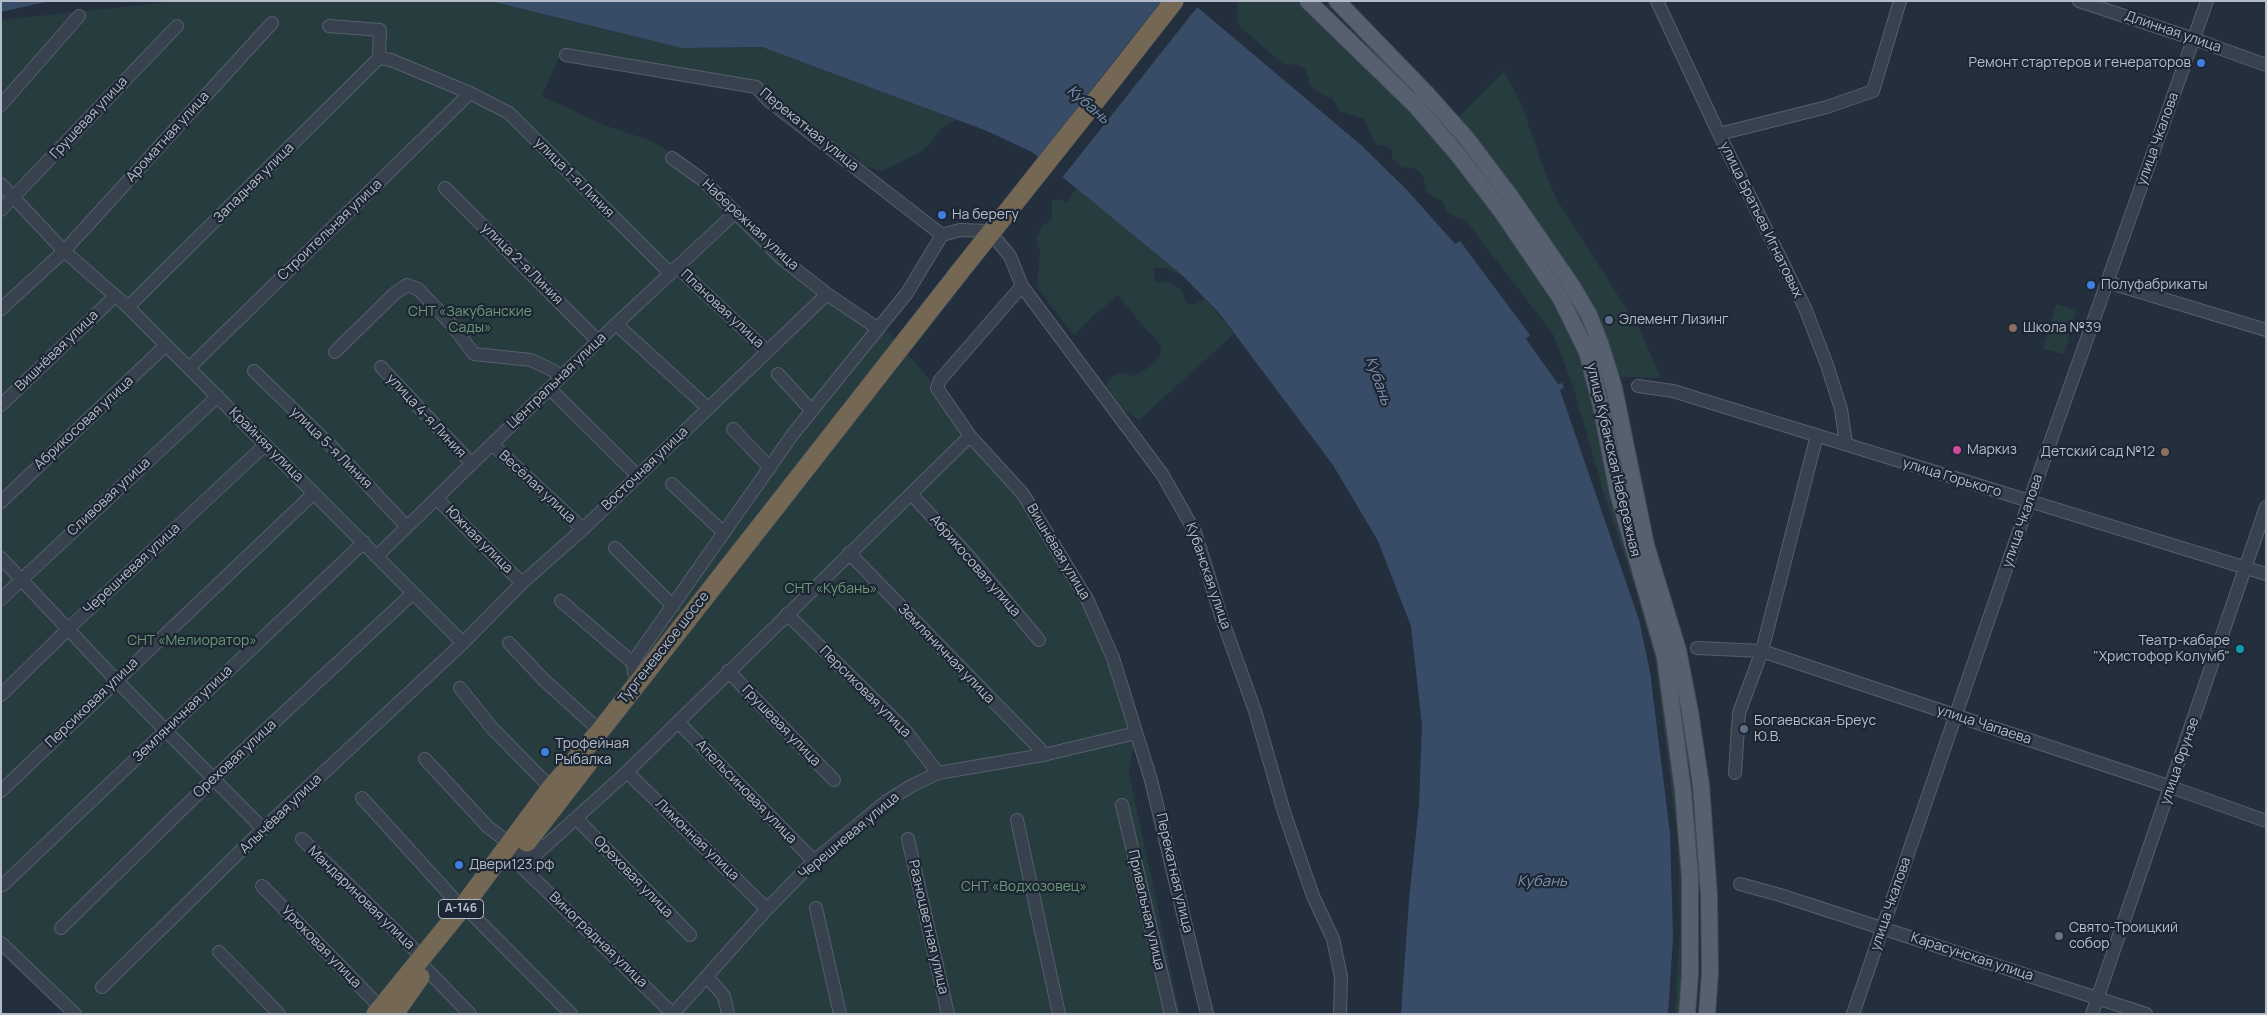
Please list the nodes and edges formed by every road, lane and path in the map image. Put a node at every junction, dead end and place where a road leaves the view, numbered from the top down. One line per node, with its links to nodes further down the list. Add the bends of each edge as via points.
1 (1174, 1): 93 (highway, Тургеневское шоссе, bridge)
2 (1308, 1): 151 (main road, улица Кубанская Набережная, via 1416,106 1464,163 1502,212 1560,299 1587,352 1618,493 1665,657 1683,791 1690,877)
3 (1337, 1): 152 (main road, улица Кубанская Набережная, via 1426,92 1513,200 1572,286 1610,368 1646,545 1681,667 1700,776 1710,923)
4 (1657, 1): 18 (street, улица Братьев Игнатовых)
5 (1900, 1): 18 (street, via 1873,90 1827,107)
6 (2080, 1): 12 (street, Длинная улица)
7 (2207, 1): 12 (street, улица Чкалова)
8 (79, 16): 17 (street)
9 (272, 23): 26 (street, Ароматная улица)
10 (177, 26): 22 (street, Грушевая улица)
11 (329, 26): 14 (street, via 380,30)
12 (2194, 39): 15 (street, Длинная улица); 28 (street, улица Чкалова)
13 (566, 55): 25 (street, Перекатная улица, via 756,87 769,102)
14 (379, 58): 16 (street, улица 1-я Линия); 32 (street, Западная улица)
15 (2266, 65)
16 (470, 93): 27 (street, улица 1-я Линия, via 509,113); 42 (street, Строительная улица)
17 (1, 106)
18 (1719, 134): 56 (street, улица Братьев Игнатовых, via 1805,308 1842,409)
19 (672, 158): 24 (street, Набережная улица, via 704,181)
20 (1, 184): 22 (street, Крайняя улица)
21 (445, 188): 37 (street, улица 2-я Линия)
22 (14, 197): 23 (street, Грушевая улица); 26 (street, Крайняя улица)
23 (1, 210)
24 (732, 215): 27 (street, Центральная улица); 30 (street, Набережная улица)
25 (942, 235): 29 (street, Кубанская улица, via 960,230 989,231 1010,256); 35 (street, via 907,293)
26 (64, 251): 31 (street, Крайняя улица); 33 (street)
27 (673, 270): 34 (street, Центральная улица); 39 (street, Плановая улица)
28 (2107, 282): 36 (street); 66 (street, улица Чкалова)
29 (1022, 286): 54 (street, Вишнёвая улица, via 940,380 937,388); 150 (street, Кубанская улица, via 1162,474 1195,532 1255,711 1284,812 1313,896 1333,939 1341,977)
30 (827, 294): 35 (street); 39 (street, Восточная улица)
31 (114, 297): 32 (street, Крайняя улица); 49 (street, Вишнёвая улица)
32 (128, 307): 38 (street, Крайняя улица)
33 (1, 309)
34 (616, 324): 37 (street, Центральная улица); 50 (street)
35 (877, 328): 51 (street)
36 (2266, 330)
37 (598, 341): 45 (street, Центральная улица)
38 (166, 345): 42 (street, Крайняя улица); 65 (street, Абрикосовая улица)
39 (768, 351): 50 (street, Восточная улица)
40 (335, 352): 45 (street, via 407,285 418,289 474,354 531,360 554,371)
41 (381, 367): 58 (street, улица 4-я Линия)
42 (189, 368): 48 (street, Крайняя улица)
43 (254, 371): 68 (street, улица 5-я Линия)
44 (778, 374): 51 (street)
45 (560, 378): 47 (street, Центральная улица)
46 (1638, 386): 53 (street, улица Горького, via 1673,391)
47 (550, 390): 55 (street, Центральная улица); 60 (street)
48 (218, 396): 57 (street, Крайняя улица); 78 (street, Сливовая улица)
49 (1, 405)
50 (708, 408): 60 (street, Восточная улица)
51 (812, 411): 59 (street)
52 (733, 429): 59 (street)
53 (1817, 435): 56 (street, улица Горького); 90 (street)
54 (970, 436): 63 (street); 100 (street, Вишнёвая улица, via 1023,494 1088,601 1113,658)
55 (492, 444): 58 (street, Центральная улица); 69 (street, Весёлая улица)
56 (1846, 444): 66 (street, улица Горького)
57 (265, 445): 62 (street, Крайняя улица); 85 (street, Черешневая улица)
58 (472, 464): 64 (street, Центральная улица)
59 (770, 468): 70 (street)
60 (638, 476): 69 (street, Восточная улица)
61 (672, 484): 70 (street)
62 (314, 493): 71 (street, Крайняя улица); 92 (street, Персиковая улица)
63 (911, 494): 74 (street); 86 (street, Абрикосовая улица, via 967,554)
64 (436, 498): 68 (street, Центральная улица); 79 (street, Южная улица)
65 (1, 502)
66 (2029, 502): 76 (street, улица Горького); 96 (street, улица Чкалова)
67 (2266, 507): 76 (street, улица Фрунзе)
68 (406, 526): 73 (street, Центральная улица)
69 (583, 529): 79 (street, Восточная улица)
70 (724, 533): 83 (street)
71 (364, 542): 73 (street, Крайняя улица); 98 (street, Земляничная улица)
72 (615, 548): 83 (street)
73 (381, 551): 80 (street, Крайняя улица)
74 (848, 553): 84 (street); 101 (street, Земляничная улица)
75 (1, 558): 78 (street)
76 (2245, 567): 77 (street, улица Горького); 108 (street, улица Фрунзе)
77 (2266, 574)
78 (22, 579): 81 (street, Сливовая улица); 85 (street)
79 (522, 583): 88 (street, Восточная улица)
80 (413, 593): 88 (street, Крайняя улица); 106 (street, Ореховая улица)
81 (1, 599)
82 (562, 601): 93 (street)
83 (673, 606): 93 (street)
84 (787, 614): 91 (street); 104 (street, Персиковая улица, via 904,729)
85 (69, 628): 92 (street); 95 (street, Черешневая улица)
86 (1039, 640)
87 (508, 643): 99 (street)
88 (463, 644): 117 (street, Алычёвая улица)
89 (1697, 648): 90 (street, улица Чапаева)
90 (1762, 651): 96 (street, улица Чапаева); 105 (street, via 1739,713)
91 (728, 671): 97 (street); 107 (street, Грушевая улица)
92 (116, 680): 98 (street); 110 (street, Персиковая улица)
93 (635, 682): 99 (highway, Тургеневское шоссе / А-146); 113 (highway, Тургеневское шоссе / А-146)
94 (460, 688): 109 (street, via 492,728)
95 (1, 694)
96 (1955, 716): 108 (street, улица Чапаева); 130 (street, улица Чкалова)
97 (678, 722): 103 (street); 122 (street, Апельсиновая улица)
98 (166, 730): 106 (street); 124 (street, Земляничная улица)
99 (600, 731): 109 (highway, Тургеневское шоссе / А-146)
100 (1135, 732): 101 (street, Черешневая улица); 149 (street, Перекатная улица, via 1152,780)
101 (1043, 755): 104 (street, Черешневая улица)
102 (425, 759): 121 (street, Виноградная улица)
103 (627, 772): 114 (street); 127 (street, Лимонная улица)
104 (938, 773): 122 (street, Черешневая улица, via 887,801)
105 (1735, 773)
106 (213, 779): 117 (street); 129 (street, Ореховая улица)
107 (834, 780)
108 (2171, 787): 116 (street, улица Чапаева); 137 (street, улица Фрунзе)
109 (551, 788): 121 (highway, Тургеневское шоссе / А-146)
110 (1, 791)
111 (362, 798): 128 (street)
112 (1122, 805): 148 (street, Привальная улица)
113 (548, 815): 118 (street); 121 (highway, Тургеневское шоссе / А-146)
114 (576, 818): 118 (street); 131 (street, Ореховая улица)
115 (1017, 820): 147 (street)
116 (2266, 821)
117 (263, 829): 136 (street, Алычёвая улица)
118 (556, 836): 121 (street)
119 (302, 839): 134 (street, Мандариновая улица)
120 (908, 839): 146 (street, Разноцветная улица)
121 (516, 855): 128 (highway, Тургеневское шоссе / А-146); 143 (street, Виноградная улица)
122 (814, 861): 127 (street, Черешневая улица)
123 (1740, 884): 130 (street, Карасунская улица)
124 (3, 885)
125 (262, 886): 138 (street, Урюковая улица)
126 (816, 908): 145 (street)
127 (767, 909): 135 (street, Черешневая улица)
128 (466, 910): 134 (highway, Тургеневское шоссе / А-146); 142 (street)
129 (60, 928)
130 (1883, 928): 137 (street, Карасунская улица); 153 (street, улица Чкалова)
131 (690, 935)
132 (1, 943): 139 (street)
133 (219, 952): 140 (street)
134 (424, 963): 138 (highway, Тургеневское шоссе / А-146); 141 (street, Мандариновая улица)
135 (708, 978): 143 (street, Черешневая улица); 144 (street, via 724,996)
136 (102, 987)
137 (2098, 997): 154 (street, улица Фрунзе); 155 (street, Карасунская улица)
138 (383, 1012)
139 (75, 1014)
140 (279, 1014)
141 (470, 1014)
142 (571, 1014)
143 (673, 1014)
144 (728, 1014)
145 (840, 1014)
146 (948, 1014)
147 (1059, 1014)
148 (1170, 1014)
149 (1207, 1014)
150 (1340, 1014)
151 (1687, 1014)
152 (1707, 1014)
153 (1853, 1014)
154 (2092, 1014)
155 (2146, 1014)

